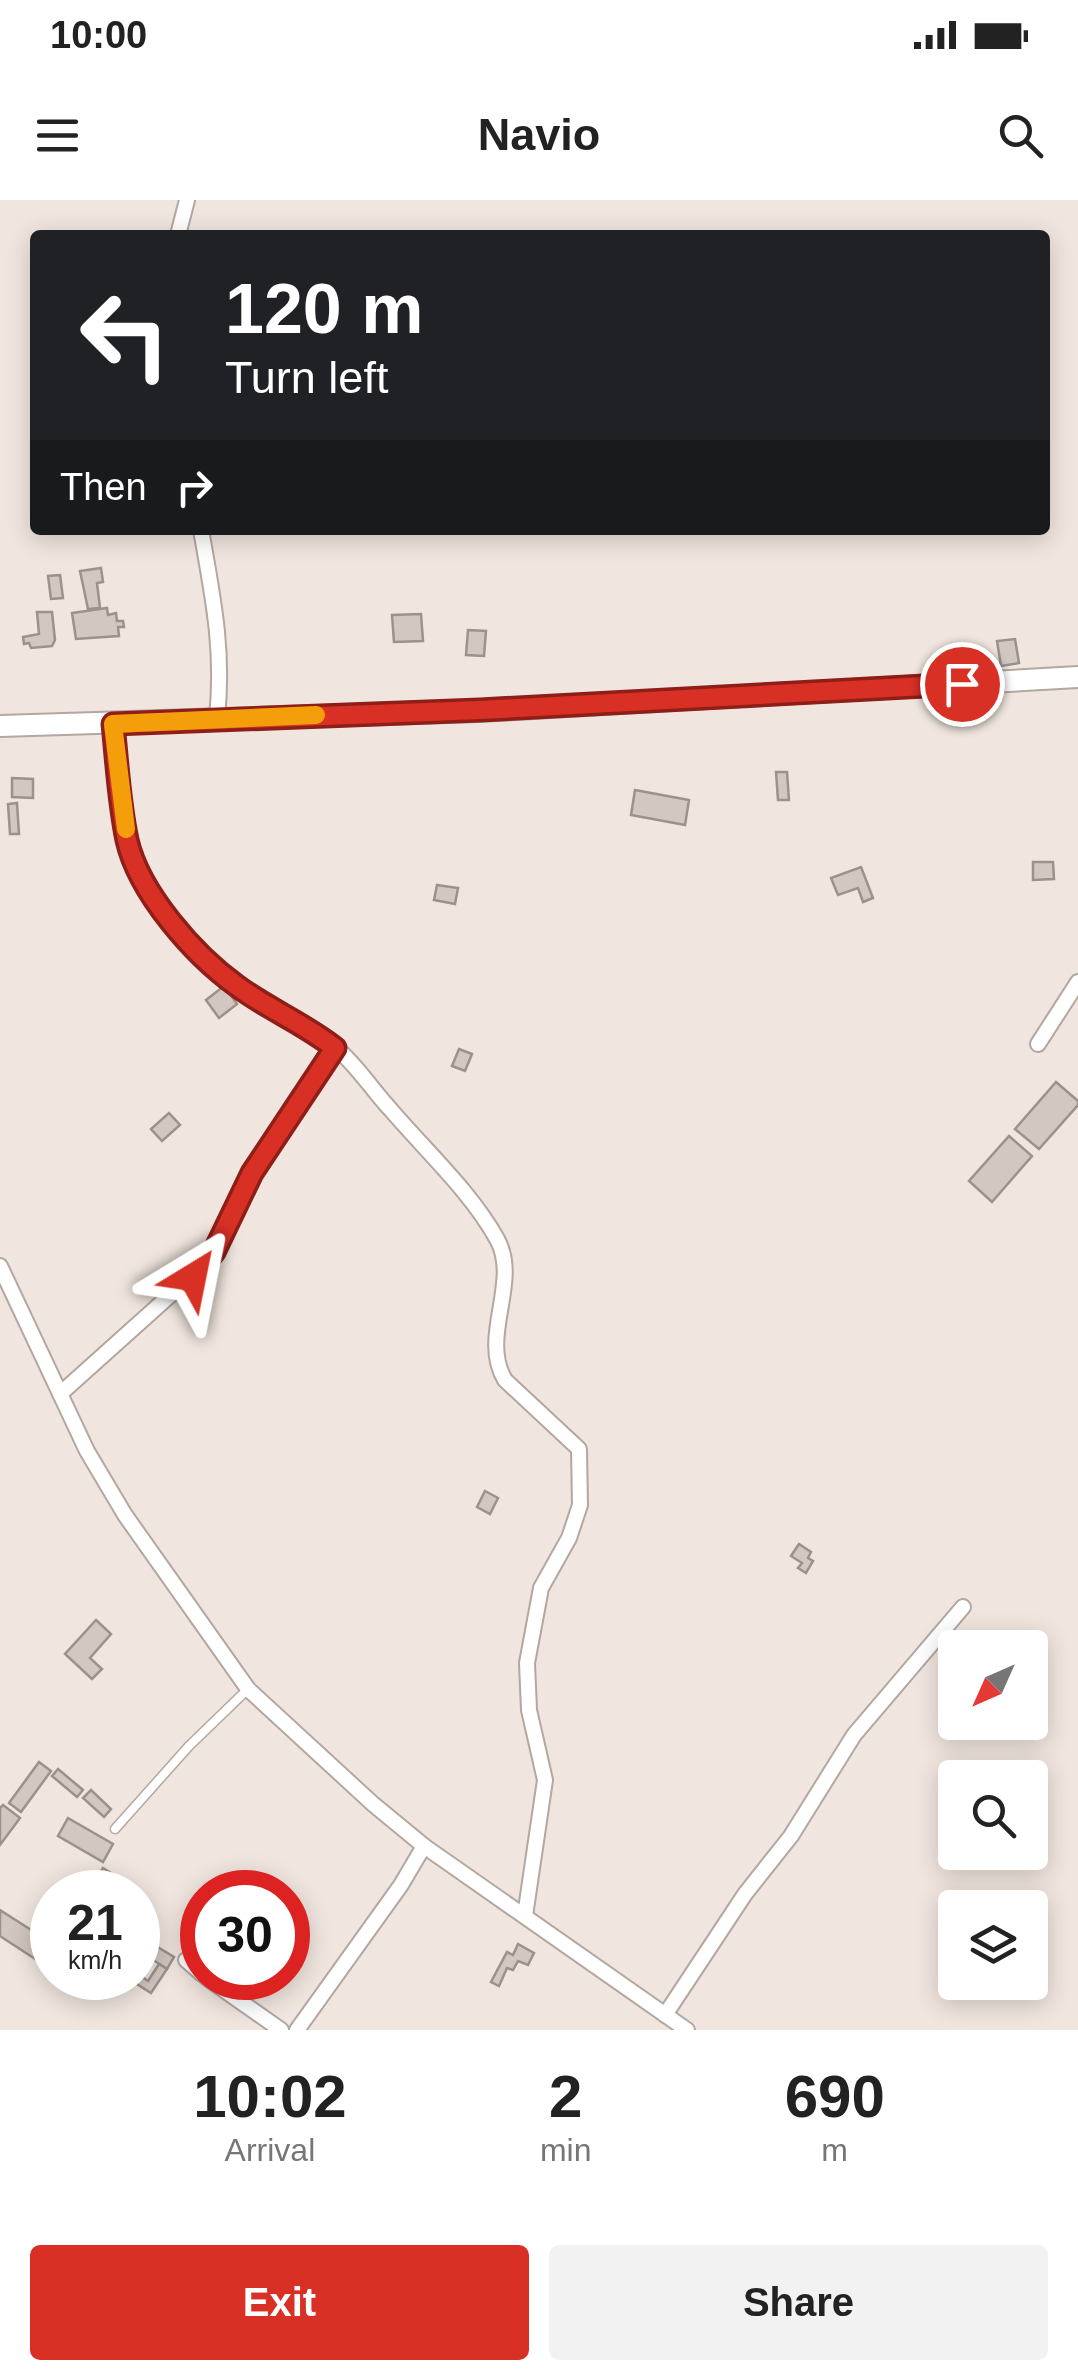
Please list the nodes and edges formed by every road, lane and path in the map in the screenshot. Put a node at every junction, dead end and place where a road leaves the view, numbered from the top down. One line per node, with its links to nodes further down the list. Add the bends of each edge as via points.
1 (187, 200): 2 (street)
2 (179, 230)
3 (203, 535): 5 (street, via 222,672)
4 (1078, 678): 5 (main road)
5 (217, 718): 6 (main road)
6 (113, 724): 7 (main road); 10 (street, via 128,842 170,921 238,988)
7 (0, 726)
8 (1078, 982): 9 (street)
9 (1038, 1044)
10 (335, 1048): 12 (street, via 252,1173 214,1252); 17 (street, via 498,1240 504,1256 500,1371 581,1455 580,1505 541,1588 527,1662 529,1710 545,1780)
11 (0, 1266): 12 (street)
12 (60, 1394): 14 (street, via 125,1515)
13 (963, 1608): 19 (street, via 854,1735)
14 (248, 1689): 15 (lane); 16 (street)
15 (115, 1829)
16 (424, 1846): 17 (street); 20 (street)
17 (525, 1916): 19 (street)
18 (239, 2000): 21 (street)
19 (664, 2015): 22 (street)
20 (299, 2029)
21 (281, 2030)
22 (687, 2030)

